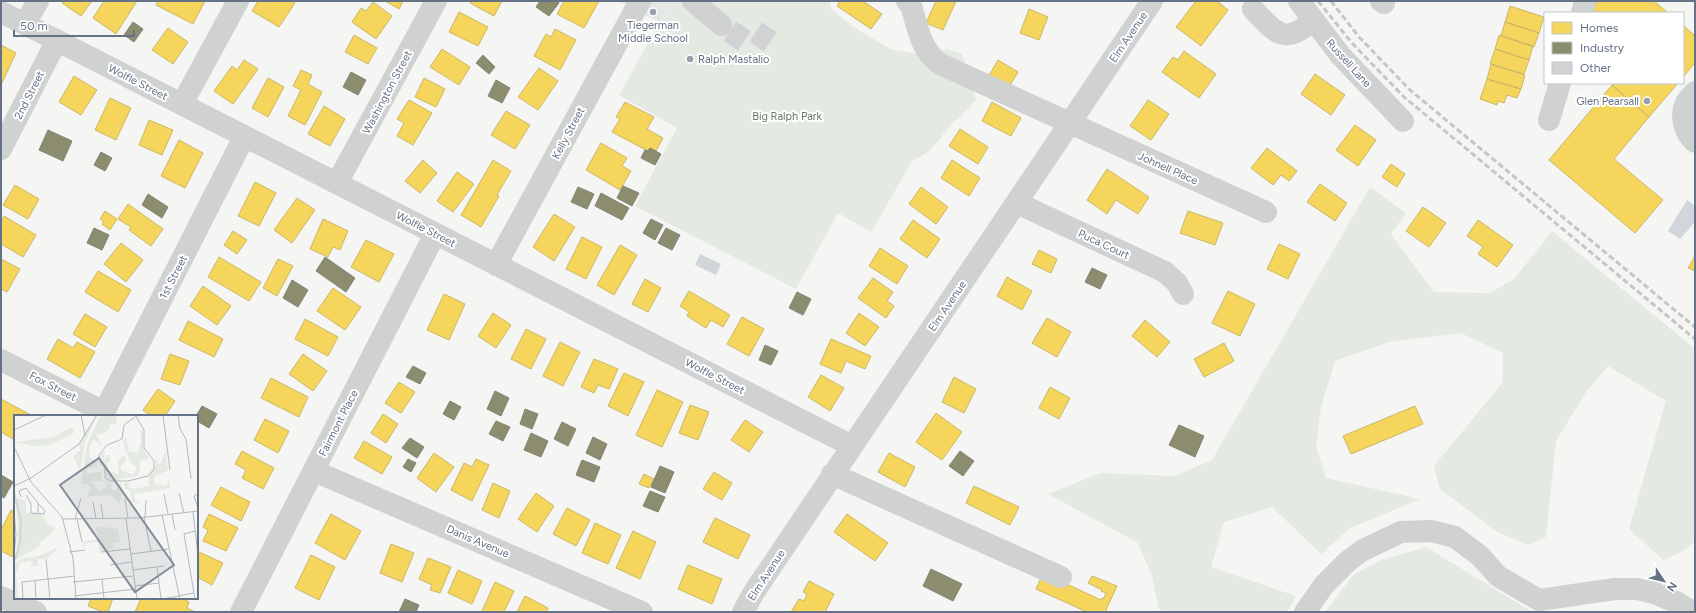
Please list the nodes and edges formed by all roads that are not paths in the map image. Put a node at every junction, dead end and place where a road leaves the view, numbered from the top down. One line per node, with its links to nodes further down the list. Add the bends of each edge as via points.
1 (38, 1): 14 (street)
2 (238, 1): 19 (street)
3 (436, 1): 26 (street, Washington Street)
4 (640, 1): 30 (street, Kelly Street)
5 (692, 1): 15 (street)
6 (907, 1): 22 (street, Johnell Place, via 911,5 922,44 931,57 940,64)
7 (1152, 1): 22 (street, Elm Avenue)
8 (1299, 1): 13 (street, Russell Lane)
9 (1585, 1): 12 (street)
10 (1253, 9): 13 (street, via 1280,34 1291,35)
11 (1, 12): 14 (street, Wolfle Street)
12 (1582, 12)
13 (1313, 20): 21 (street, Russell Lane, via 1341,56)
14 (25, 24): 16 (street, Wolfle Street)
15 (721, 25)
16 (57, 40): 19 (street, Wolfle Street); 25 (street, 2nd Street)
17 (1560, 84): 20 (street)
18 (1695, 92): 24 (street, via 1686,102 1683,116 1685,127)
19 (182, 104): 23 (street, Wolfle Street)
20 (1549, 120)
21 (1403, 121)
22 (1070, 124): 27 (street, Elm Avenue); 28 (street, Johnell Place)
23 (244, 137): 26 (street, Wolfle Street); 33 (street, 1st Street)
24 (1695, 142)
25 (1, 149)
26 (337, 183): 29 (street, Wolfle Street)
27 (1017, 204): 31 (street, Puca Court, via 1165,272 1177,283); 34 (street, Elm Avenue)
28 (1266, 212)
29 (435, 234): 30 (street, Wolfle Street); 35 (street, Fairmont Place)
30 (496, 265): 34 (street, Wolfle Street)
31 (1183, 294)
32 (1, 360): 33 (street, Fox Street)
33 (103, 414)
34 (852, 446): 36 (street, Elm Avenue)
35 (314, 470): 40 (street, Fairmont Place); 41 (street, Danis Avenue)
36 (832, 474): 37 (street); 42 (street, Elm Avenue)
37 (1061, 577)
38 (1, 597): 39 (street)
39 (36, 612)
40 (240, 612)
41 (642, 612)
42 (743, 612)
43 (1305, 612): 44 (street, via 1324,585 1363,550 1401,532 1431,531 1455,537 1480,556 1498,576 1540,600 1615,588 1638,589 1672,600)
44 (1692, 612)

